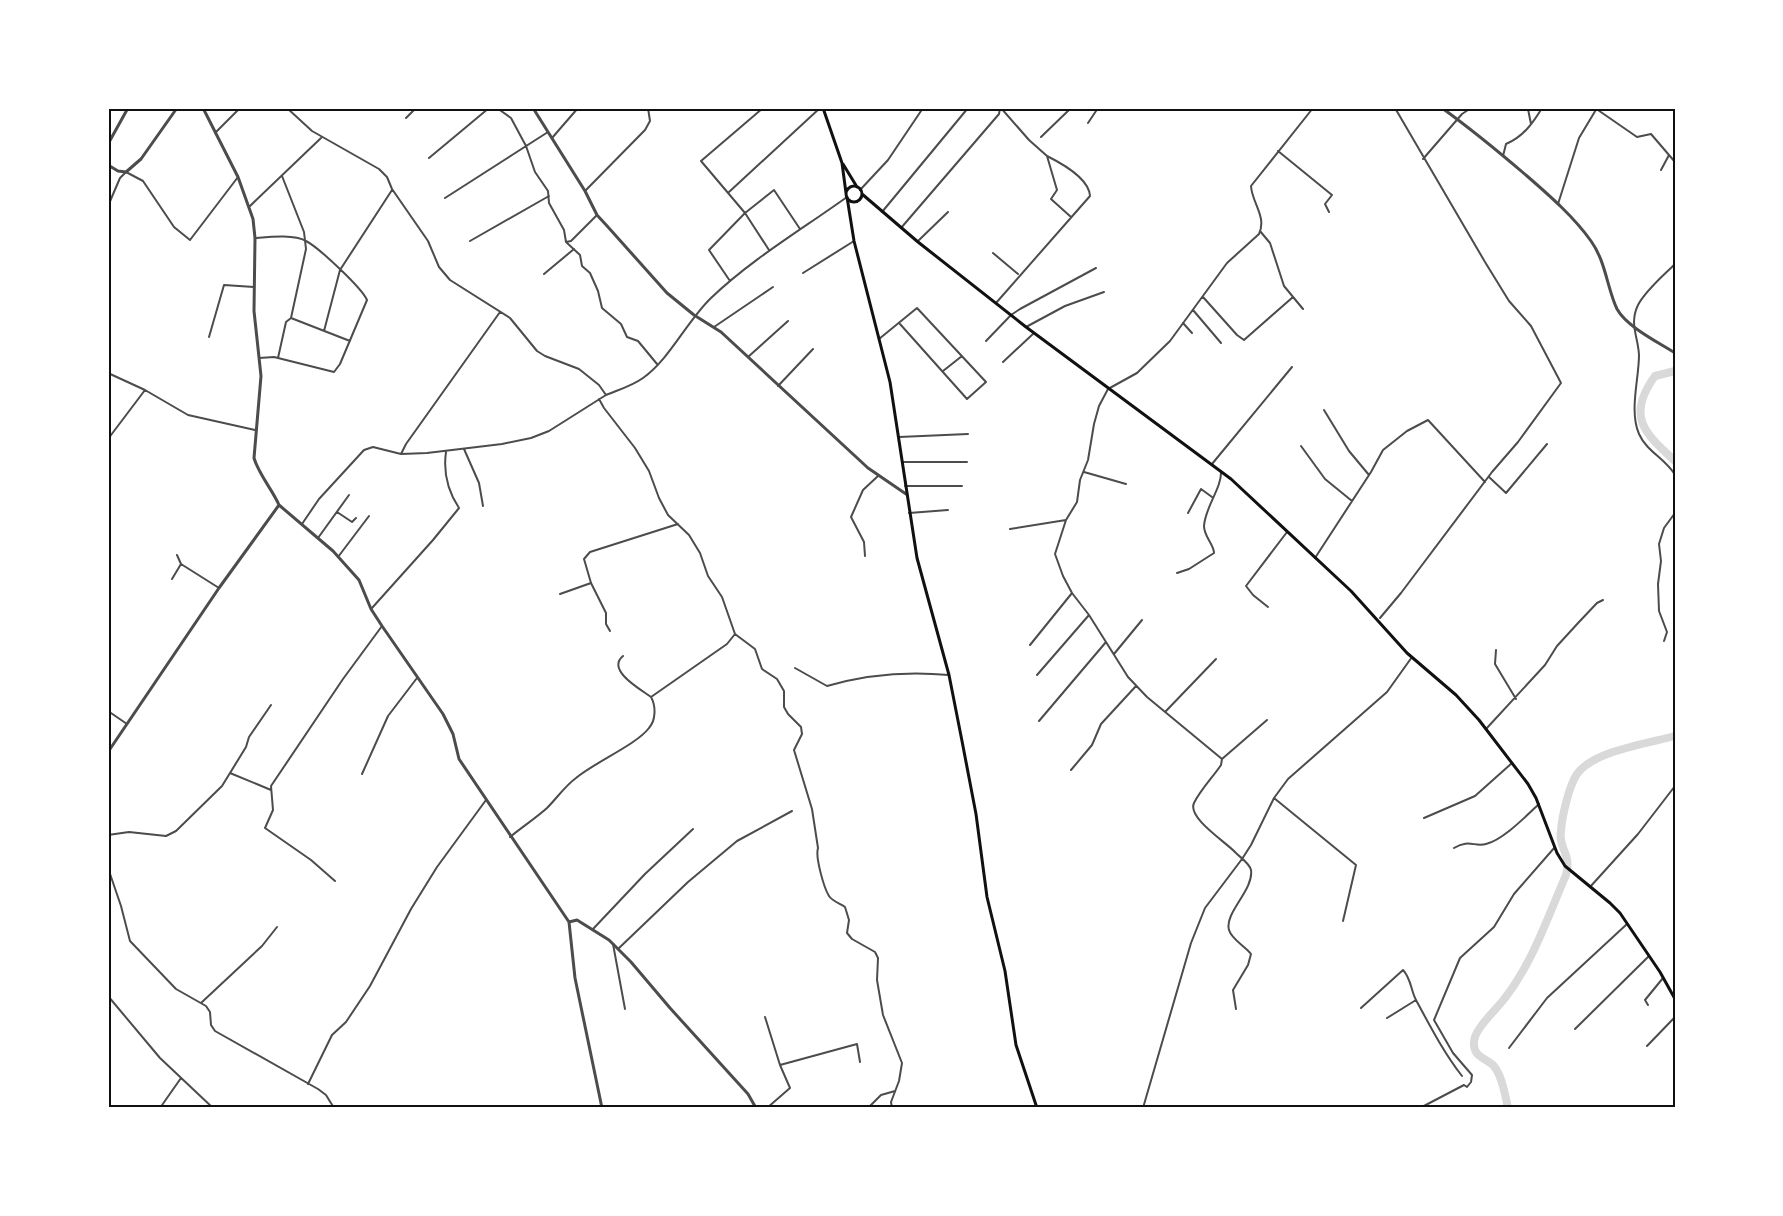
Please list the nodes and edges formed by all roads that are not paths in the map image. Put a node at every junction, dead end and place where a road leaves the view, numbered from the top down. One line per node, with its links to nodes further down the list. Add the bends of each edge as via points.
1 (128, 108): 36 (street)
2 (171, 108): 25 (street)
3 (203, 108): 32 (street)
4 (240, 108): 32 (street)
5 (287, 108): 33 (street)
6 (416, 108): 27 (street)
7 (489, 108): 42 (street)
8 (497, 108): 37 (street, via 510,118)
9 (533, 108): 31 (street)
10 (578, 108): 35 (street)
11 (648, 108): 53 (street, via 650,121 645,130)
12 (764, 108): 54 (street, via 701,161)
13 (821, 108): 45 (main road); 54 (street)
14 (923, 108): 52 (street, via 888,160)
15 (968, 108): 61 (street)
16 (1000, 108): 40 (street); 67 (street, via 999,114)
17 (1071, 108): 34 (street)
18 (1098, 108): 29 (street)
19 (1313, 108): 38 (street)
20 (1395, 108): 43 (street)
21 (1442, 108): 28 (street)
22 (1471, 108): 28 (street)
23 (1542, 108): 30 (street)
24 (1596, 108): 39 (street, via 1637,137 1651,134); 58 (street, via 1579,138)
25 (176, 109): 48 (street, via 141,159)
26 (1528, 109): 30 (street)
27 (406, 118)
28 (1458, 120): 41 (street); 43 (street)
29 (1089, 123)
30 (1531, 124): 41 (street, via 1520,137 1506,144)
31 (548, 132): 35 (street); 37 (street)
32 (215, 133): 49 (street)
33 (322, 137): 50 (street); 51 (street, via 379,169)
34 (1041, 137)
35 (552, 138): 53 (street)
36 (108, 144)
37 (526, 146): 56 (street); 57 (street)
38 (1278, 151): 63 (street, via 1332,195 1325,204); 69 (street, via 1251,186 1261,218)
39 (1669, 155): 44 (street); 47 (street)
40 (1047, 156): 66 (street, via 1057,190 1051,199); 66 (street, via 1071,169 1090,191)
41 (1503, 156): 58 (street)
42 (429, 158)
43 (1423, 159): 146 (street, via 1509,301 1531,326 1561,383)
44 (1675, 162)
45 (842, 163): 52 (main road); 55 (main road)
46 (108, 165): 48 (street)
47 (1661, 170)
48 (126, 172): 49 (street, via 143,181 174,227 190,240); 59 (street)
49 (238, 177): 60 (street)
50 (282, 177): 60 (street); 71 (street)
51 (392, 189): 81 (street); 94 (street, via 450,280)
52 (860, 190): 55 (main road, via 849,187); 55 (main road, via 860,198 854,201); 61 (main road)
53 (585, 191): 65 (street)
54 (729, 192): 64 (street)
55 (846, 195): 68 (street); 73 (main road)
56 (549, 196): 72 (street); 74 (street)
57 (445, 198)
58 (1557, 204): 101 (street, via 1592,242 1618,310)
59 (108, 206)
60 (249, 206): 70 (street)
61 (882, 212): 67 (main road)
62 (948, 212): 75 (street)
63 (1329, 212)
64 (746, 213): 68 (street, via 774,190); 77 (street); 85 (street, via 708,250)
65 (597, 214): 74 (street); 95 (street, via 667,293)
66 (1071, 217): 84 (street)
67 (901, 228): 75 (main road)
68 (801, 230): 77 (street)
69 (1260, 231): 89 (street, via 1227,263); 90 (street, via 1270,243 1284,286)
70 (255, 238): 71 (street); 86 (street)
71 (305, 240): 81 (street); 97 (street)
72 (470, 241)
73 (854, 241): 82 (street); 108 (main road)
74 (566, 242): 76 (street)
75 (918, 242): 91 (main road)
76 (574, 249): 83 (street); 119 (street, via 590,273 602,308 621,324 627,337 638,340)
77 (769, 250): 85 (street)
78 (993, 253): 84 (street)
79 (1675, 264): 101 (street, via 1644,296)
80 (1096, 268): 96 (street)
81 (340, 270): 104 (street); 109 (street, via 367,300)
82 (803, 273)
83 (544, 274)
84 (1019, 275): 91 (street)
85 (730, 281): 95 (street)
86 (254, 287): 107 (street, via 224,285); 116 (street)
87 (773, 287): 102 (street)
88 (1104, 292): 103 (street, via 1065,306)
89 (1203, 297): 90 (street, via 1244,340); 93 (street)
90 (1293, 297): 92 (street)
91 (996, 303): 96 (main road)
92 (1303, 309)
93 (1193, 310): 99 (street); 111 (street)
94 (500, 312): 126 (street, via 519,327 537,351 579,369); 137 (street)
95 (694, 315): 102 (street); 119 (street)
96 (1011, 315): 103 (main road); 110 (street)
97 (291, 318): 104 (street); 117 (street, via 286,322)
98 (788, 321): 115 (street)
99 (1183, 323): 106 (street); 124 (street, via 1137,373)
100 (900, 324): 108 (street); 114 (street, via 917,308); 121 (street)
101 (1633, 326): 113 (street); 144 (street, via 1639,354 1635,409 1638,432 1644,444)
102 (714, 327): 115 (street)
103 (1026, 327): 105 (main road)
104 (324, 331): 109 (street)
105 (1034, 333): 118 (street); 124 (main road)
106 (1192, 333)
107 (209, 337)
108 (879, 339): 131 (main road)
109 (350, 341): 117 (street, via 334,372)
110 (986, 342)
111 (1221, 344)
112 (813, 349): 123 (street)
113 (1675, 353)
114 (962, 356): 121 (street); 121 (street, via 986,382 967,399)
115 (748, 357): 123 (street)
116 (259, 358): 117 (street); 129 (street, via 261,394)
117 (278, 358)
118 (1003, 362)
119 (657, 364): 126 (street, via 644,378)
120 (1292, 367): 140 (street)
121 (942, 372)
122 (108, 373): 125 (street)
123 (778, 386): 145 (street)
124 (1108, 389): 140 (main road); 142 (street, via 1099,406)
125 (145, 390): 129 (street, via 188,415); 132 (street)
126 (606, 395): 127 (street)
127 (599, 399): 135 (street, via 531,438); 166 (street, via 635,448 668,515)
128 (1324, 410): 143 (street, via 1349,452)
129 (255, 430): 155 (street, via 255,462)
130 (968, 434): 131 (street)
131 (899, 437): 138 (main road)
132 (108, 439)
133 (1547, 444): 146 (street, via 1506,493)
134 (1301, 446): 154 (street, via 1325,479)
135 (464, 449): 136 (street); 156 (street, via 479,483)
136 (446, 452): 137 (street); 183 (street, via 446,480 459,507)
137 (401, 454): 165 (street, via 373,447 364,450)
138 (902, 462): 139 (street); 149 (main road)
139 (967, 462)
140 (1212, 464): 141 (main road)
141 (1221, 471): 153 (street); 168 (main road)
142 (1084, 472): 148 (street); 164 (street, via 1077,502)
143 (1369, 475): 147 (street, via 1383,450 1428,420); 154 (street)
144 (1675, 475)
145 (878, 476): 151 (street); 171 (street, via 863,490 851,517 864,542)
146 (1489, 477): 147 (street)
147 (1485, 482): 185 (street)
148 (1126, 484)
149 (905, 486): 150 (street); 151 (main road)
150 (962, 486)
151 (906, 494): 159 (main road)
152 (349, 495): 158 (street)
153 (1212, 497): 160 (street, via 1201,489); 175 (street, via 1204,528 1214,553)
154 (1352, 501): 173 (street)
155 (279, 505): 165 (street); 178 (street)
156 (483, 506)
157 (948, 510): 159 (street)
158 (337, 512): 163 (street, via 352,522); 169 (street)
159 (909, 513): 199 (main road, via 917,558)
160 (1188, 513)
161 (1675, 513): 190 (street, via 1659,544 1659,611 1667,632)
162 (369, 516): 172 (street)
163 (356, 518)
164 (1066, 520): 167 (street); 179 (street, via 1055,554)
165 (303, 524): 169 (street)
166 (678, 525): 177 (street, via 590,552 584,559); 189 (street, via 700,553)
167 (1010, 529)
168 (1287, 532): 173 (main road); 182 (street, via 1246,586)
169 (318, 538): 172 (street)
170 (177, 555): 174 (street)
171 (865, 556)
172 (338, 557): 183 (street, via 359,580)
173 (1315, 558): 196 (main road)
174 (181, 564): 176 (street); 178 (street)
175 (1177, 573)
176 (172, 579)
177 (591, 583): 180 (street); 188 (street)
178 (219, 588): 210 (street)
179 (1072, 593): 184 (street); 192 (street)
180 (560, 594)
181 (1603, 600): 204 (street, via 1557,646)
182 (1268, 607)
183 (371, 609): 187 (street)
184 (1089, 615): 191 (street); 200 (street)
185 (1380, 618)
186 (1142, 620): 194 (street)
187 (382, 626): 201 (street); 219 (street, via 300,741)
188 (610, 631)
189 (735, 634): 203 (street, via 727,644); 264 (street, via 755,649 762,669 777,679 784,691 784,707 801,728 794,750 812,809 816,854 830,898 846,908 847,933 878,958 883,1015 902,1064)
190 (1664, 641)
191 (1106, 642): 194 (street); 209 (street)
192 (1030, 645)
193 (1496, 650): 204 (street, via 1495,664)
194 (1114, 654): 202 (street)
195 (623, 656): 203 (street, via 617,665 620,672)
196 (1412, 657): 211 (main road, via 1456,694); 220 (street, via 1387,692 1288,779)
197 (1215, 659): 207 (street)
198 (795, 668): 199 (street, via 827,686 857,677 895,673)
199 (949, 675): 273 (main road, via 1016,1045)
200 (1037, 675)
201 (417, 678): 217 (street, via 388,716); 221 (street, via 442,714 453,734 459,759)
202 (1136, 686): 207 (street); 215 (street, via 1101,724 1092,745)
203 (651, 697): 227 (street, via 654,718 643,735 574,779)
204 (1516, 699): 211 (street)
205 (271, 705): 216 (street)
206 (108, 711): 210 (street)
207 (1166, 711): 213 (street)
208 (1267, 720): 213 (street)
209 (1039, 721)
210 (127, 724): 212 (street)
211 (1486, 729): 214 (main road)
212 (108, 752)
213 (1222, 759): 230 (street, via 1193,804 1194,813)
214 (1512, 763): 222 (main road); 224 (street, via 1475,796)
215 (1071, 770)
216 (230, 773): 219 (street); 226 (street, via 222,786 176,831 166,836 129,832)
217 (362, 774)
218 (1675, 786): 233 (street)
219 (272, 790): 232 (street, via 273,810 265,828)
220 (1274, 798): 230 (street); 234 (street, via 1356,866)
221 (486, 800): 227 (street); 263 (street, via 437,867 370,986 346,1022 332,1035)
222 (1539, 804): 228 (main road); 229 (street, via 1494,842)
223 (792, 811): 240 (street, via 737,841)
224 (1424, 818)
225 (693, 829): 238 (street)
226 (108, 835)
227 (510, 837): 235 (street)
228 (1554, 847): 233 (main road, via 1568,870); 254 (street, via 1514,894 1494,927 1460,958)
229 (1454, 848)
230 (1242, 859): 250 (street, via 1251,874 1228,929 1251,954 1233,990); 274 (street, via 1205,908 1191,943)
231 (108, 868): 246 (street, via 130,941 176,989)
232 (335, 881)
233 (1590, 887): 236 (main road)
234 (1343, 921)
235 (568, 922): 238 (street, via 577,920); 268 (street, via 575,978)
236 (1627, 924): 241 (main road); 258 (street, via 1547,998)
237 (277, 927): 246 (street)
238 (593, 930): 239 (street)
239 (613, 944): 240 (street); 249 (street)
240 (618, 949): 269 (street, via 748,1094)
241 (1649, 956): 242 (main road); 256 (street)
242 (1663, 978): 244 (main road); 247 (street, via 1645,1000)
243 (108, 996): 262 (street)
244 (1675, 999)
245 (1416, 1000): 248 (street, via 1403,970); 253 (street); 255 (street)
246 (201, 1003): 263 (street, via 208,1009 212,1028 221,1036)
247 (1647, 1005)
248 (1361, 1008)
249 (625, 1009)
250 (1236, 1009)
251 (765, 1017): 260 (street)
252 (1675, 1017): 257 (street)
253 (1386, 1018)
254 (1434, 1020): 255 (street); 275 (street, via 1453,1053 1472,1075 1471,1082)
255 (1428, 1022): 261 (street)
256 (1575, 1029)
257 (1647, 1046)
258 (1509, 1048)
259 (860, 1062): 260 (street, via 857,1044)
260 (780, 1065): 270 (street, via 790,1088)
261 (1462, 1076)
262 (181, 1078): 265 (street); 266 (street)
263 (308, 1084): 267 (street, via 326,1095)
264 (895, 1091): 271 (street, via 881,1095); 272 (street)
265 (160, 1108)
266 (213, 1108)
267 (334, 1108)
268 (602, 1108)
269 (756, 1108)
270 (767, 1108)
271 (868, 1108)
272 (892, 1108)
273 (1037, 1108)
274 (1143, 1108)
275 (1420, 1108)

